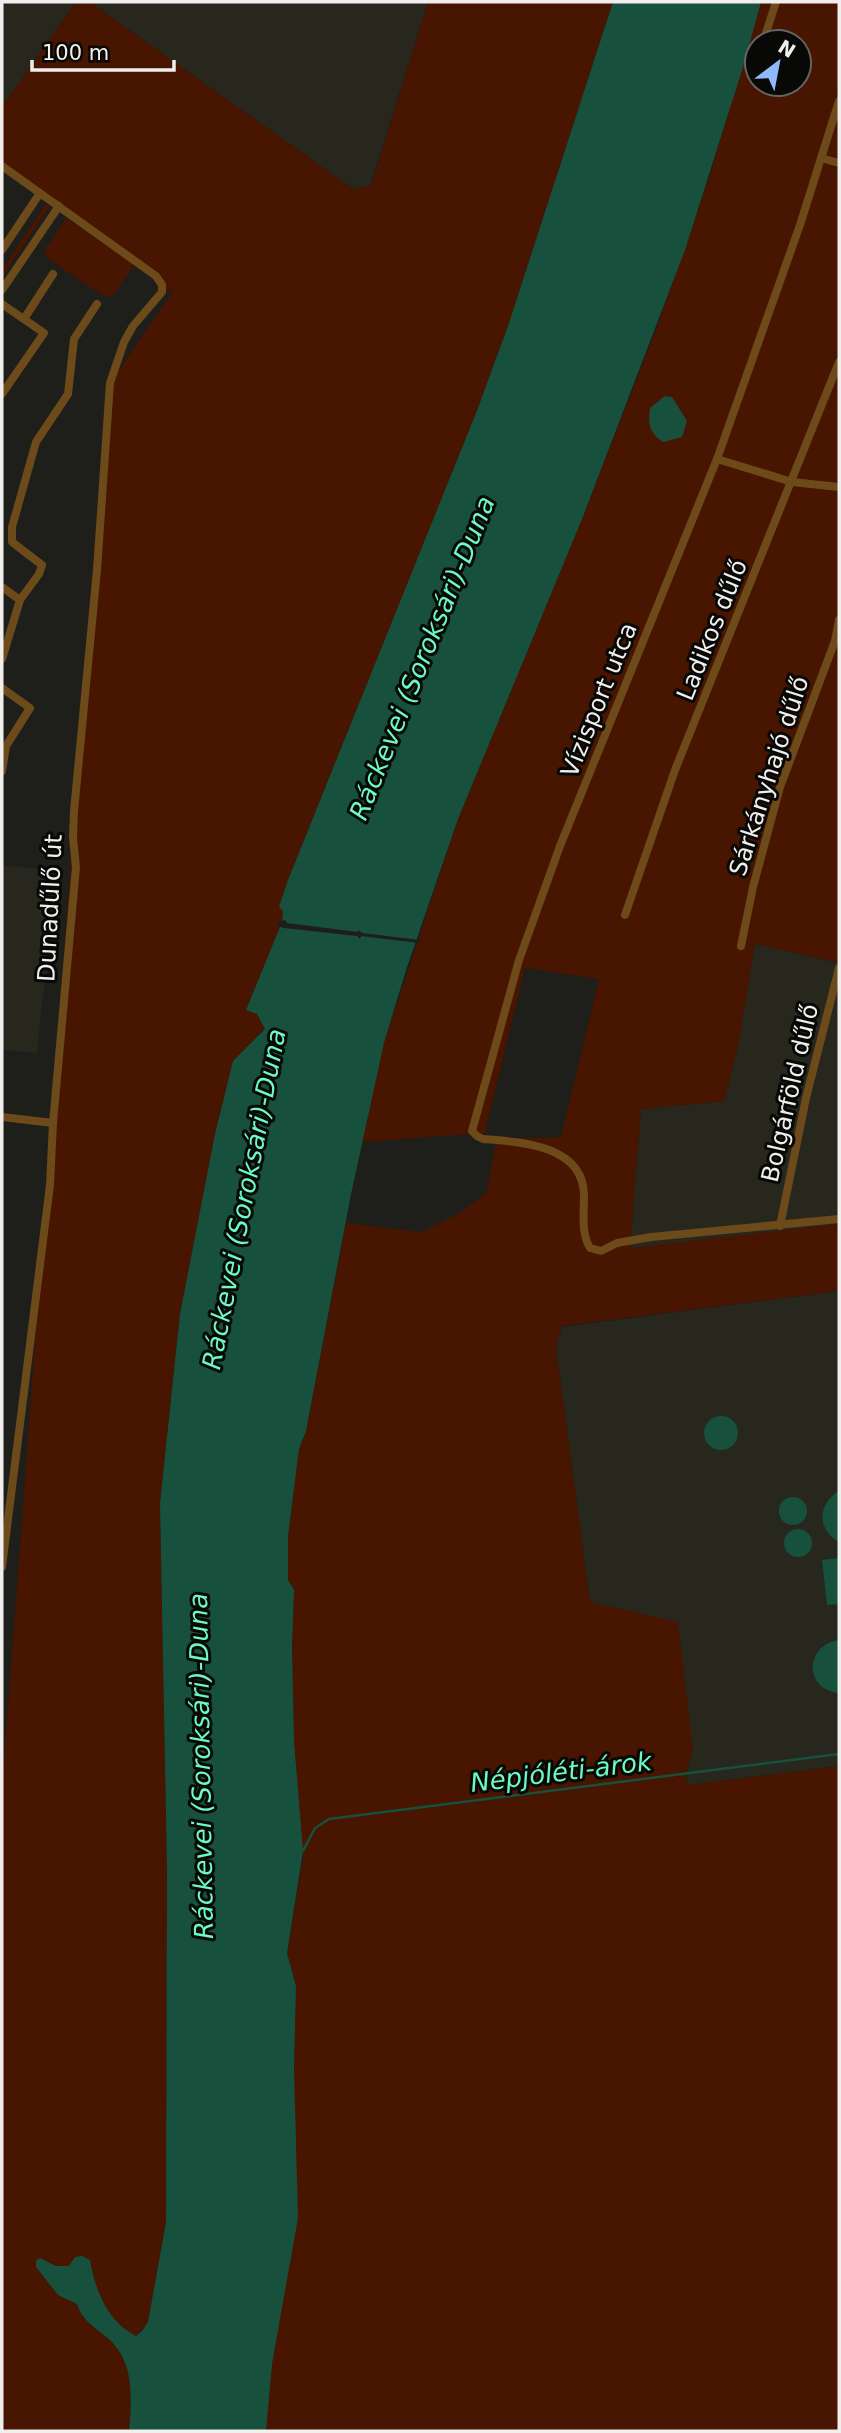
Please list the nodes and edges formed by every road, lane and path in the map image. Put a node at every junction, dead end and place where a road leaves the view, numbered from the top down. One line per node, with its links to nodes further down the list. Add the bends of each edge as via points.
1 (776, 2): 2 (street)
2 (768, 28)
3 (839, 101): 4 (street, Vízisport utca)
4 (821, 158): 5 (street); 17 (street, Vízisport utca)
5 (839, 163)
6 (2, 166): 7 (street)
7 (40, 193): 8 (street); 9 (street)
8 (59, 206): 11 (street); 31 (street, Dunadűlő út, via 160,280 162,292 133,326 110,383 74,811 75,889)
9 (2, 250)
10 (53, 274): 14 (street)
11 (2, 290)
12 (2, 304): 14 (street)
13 (97, 304): 21 (street, via 74,339 68,394 36,442 12,527 12,542 42,565)
14 (23, 319): 16 (street, via 44,333)
15 (839, 362): 18 (street, Ladikos dűlő)
16 (2, 394)
17 (717, 459): 18 (street); 33 (street, Vízisport utca, via 519,960 472,1130 483,1139 551,1149 569,1160 582,1178 585,1239 590,1248 601,1251 617,1243 678,1233)
18 (792, 482): 19 (street); 27 (street, Ladikos dűlő, via 675,770)
19 (839, 487)
20 (2, 587): 21 (street)
21 (20, 600): 23 (street)
22 (839, 620): 28 (street, Sárkányhajó dűlő, via 780,787)
23 (2, 659)
24 (2, 688): 25 (street, via 30,708)
25 (4, 744): 26 (street)
26 (2, 771)
27 (625, 915)
28 (741, 946)
29 (839, 968): 33 (street, Bolgárföld dűlő)
30 (2, 1118): 31 (street)
31 (53, 1123): 35 (street, Dunadűlő út, via 50,1185)
32 (839, 1219): 33 (street)
33 (780, 1226)
34 (2, 1495): 35 (street)
35 (12, 1496): 36 (street, Dunadűlő út)
36 (2, 1567)

